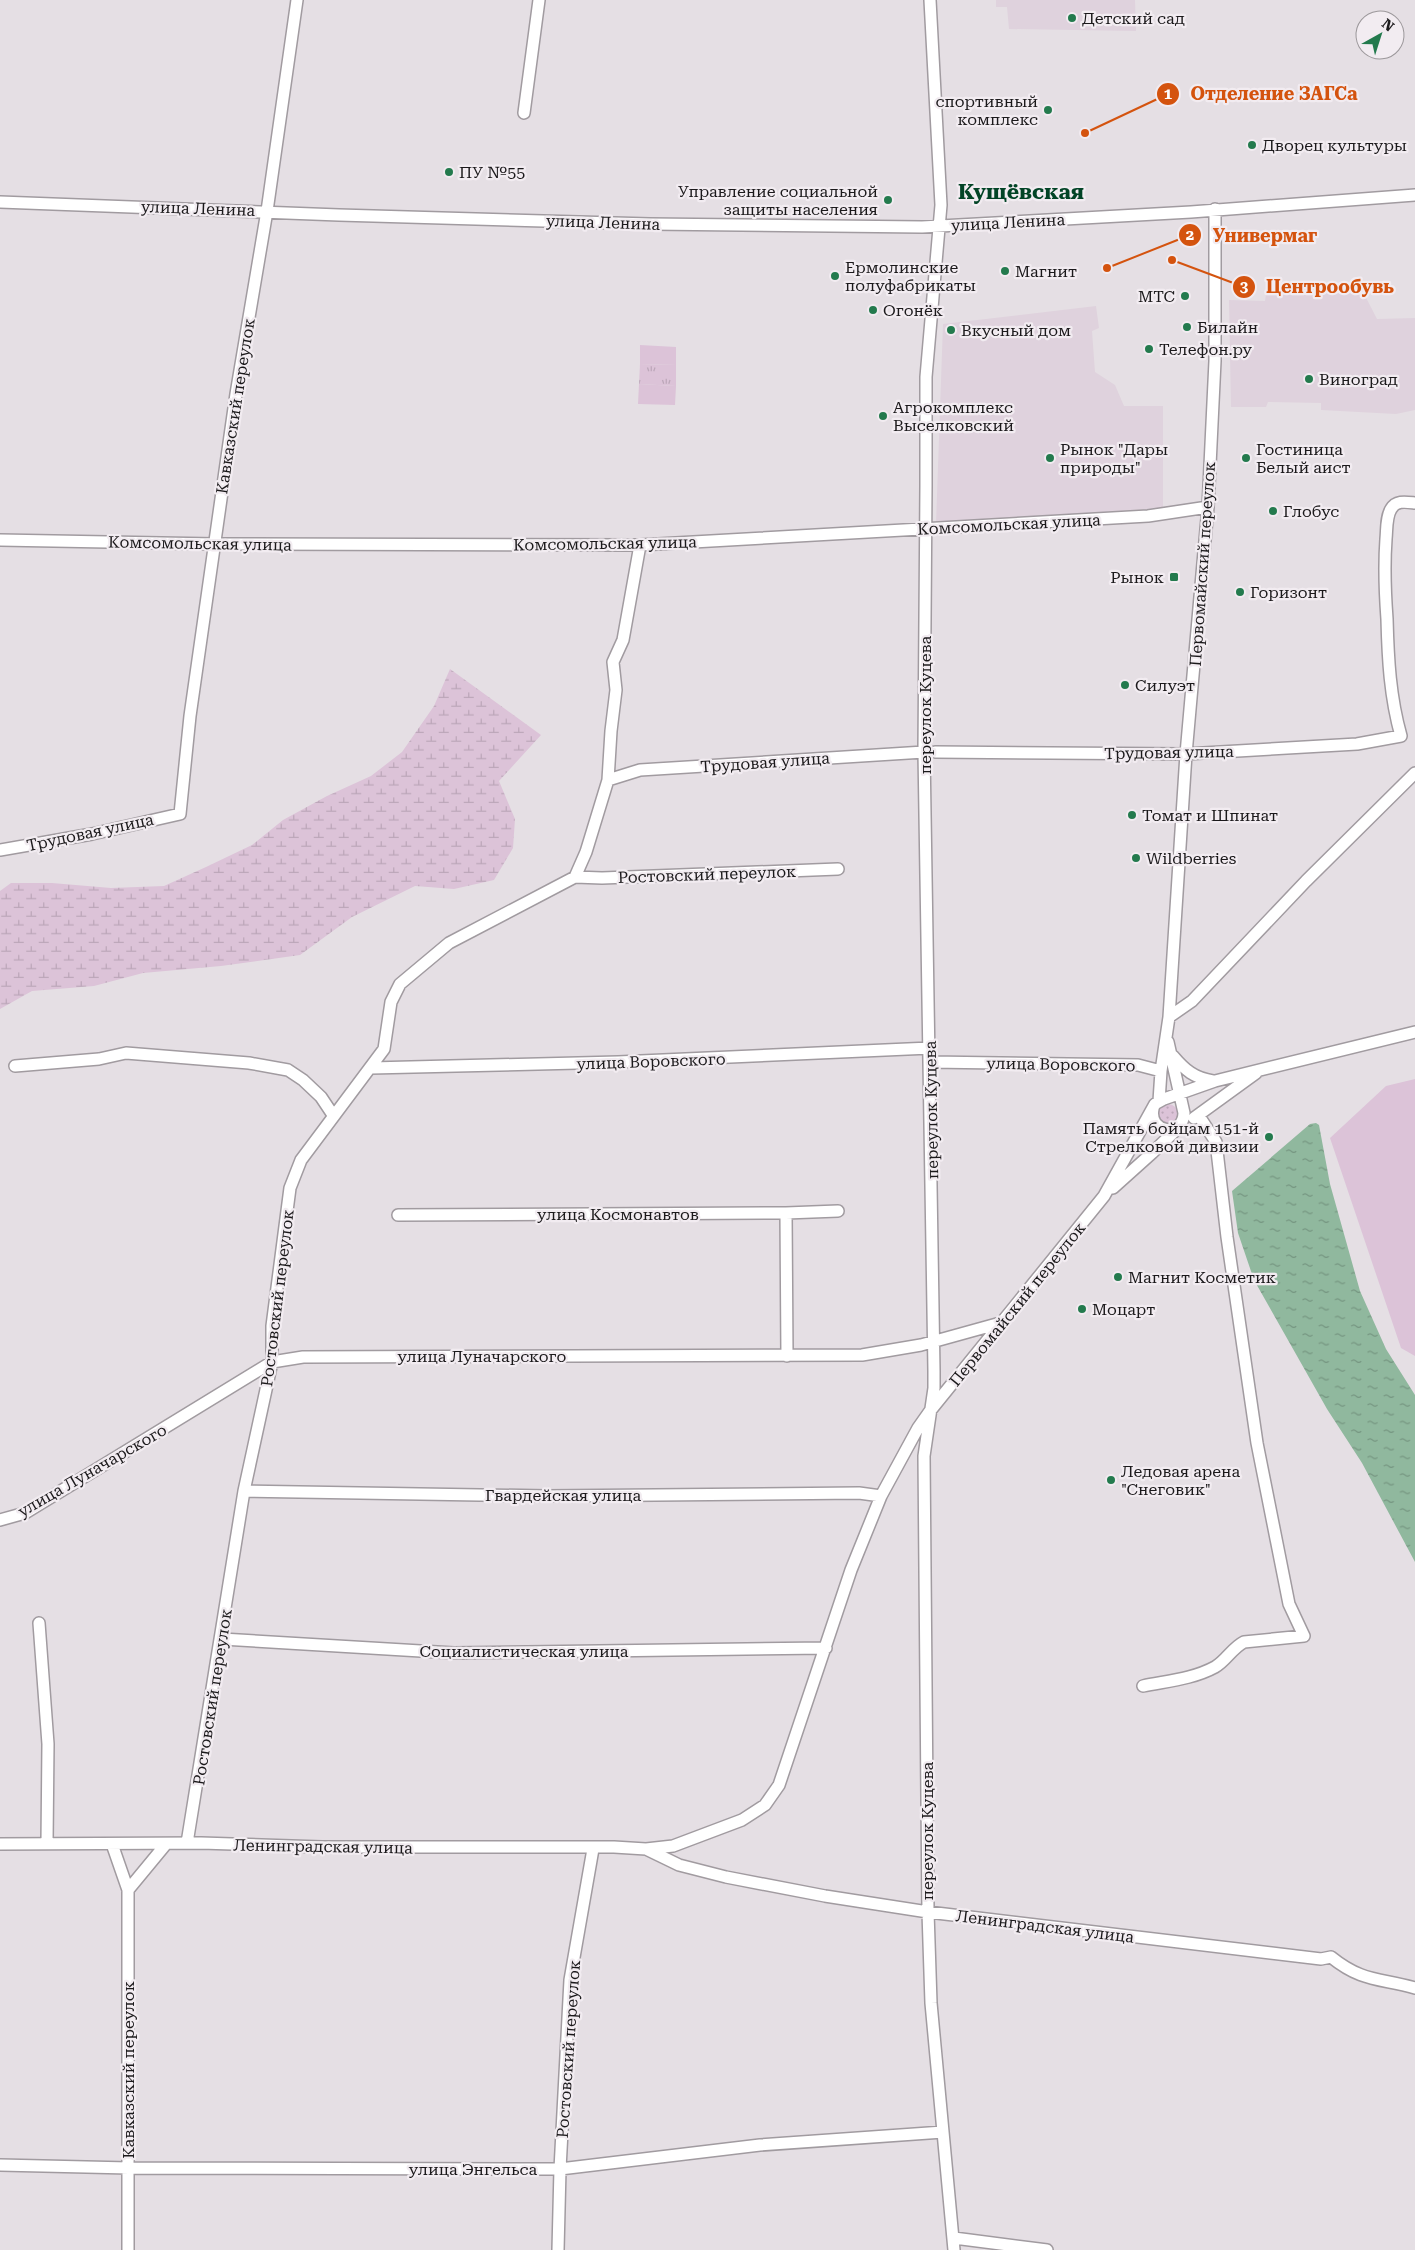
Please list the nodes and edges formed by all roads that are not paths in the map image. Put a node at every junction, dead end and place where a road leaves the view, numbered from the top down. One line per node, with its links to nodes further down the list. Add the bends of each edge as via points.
1 (297, 0): 8 (street, Кавказский переулок)
2 (539, 0): 4 (street)
3 (930, 0): 9 (street, переулок Куцева, via 940,166)
4 (524, 113)
5 (1415, 195): 7 (street, улица Ленина)
6 (0, 202): 8 (street, улица Ленина)
7 (1215, 209): 9 (street, улица Ленина); 11 (street, Первомайский переулок, via 1215,361)
8 (267, 211): 9 (street, улица Ленина, via 729,226); 14 (street, Кавказский переулок)
9 (940, 225): 12 (street, переулок Куцева, via 926,377)
10 (1415, 503): 17 (street, Трудовая улица, via 1396,503 1391,508 1384,563 1389,673 1401,736 1357,744)
11 (1208, 508): 12 (street, Комсомольская улица, via 1148,516); 17 (street, Первомайский переулок)
12 (927, 529): 15 (street, Комсомольская улица); 16 (street, переулок Куцева)
13 (0, 540): 14 (street, Комсомольская улица)
14 (215, 544): 15 (street, Комсомольская улица); 20 (street, Кавказский переулок, via 190,716)
15 (640, 545): 19 (street, via 623,640 613,662 616,690)
16 (930, 752): 17 (street, Трудовая улица); 19 (street, Трудовая улица, via 640,770); 27 (street, переулок Куцева)
17 (1186, 754): 24 (street, Первомайский переулок)
18 (1415, 773): 24 (street, via 1293,894 1192,1001)
19 (608, 780): 23 (street)
20 (180, 814): 21 (street, Трудовая улица)
21 (0, 850)
22 (838, 869): 23 (street, Ростовский переулок)
23 (575, 878): 31 (street, Ростовский переулок, via 449,943 400,984 391,1002 384,1049)
24 (1169, 1017): 26 (street, Первомайский переулок)
25 (1415, 1032): 32 (street)
26 (1167, 1038): 28 (street, Первомайский переулок); 33 (street, Первомайский переулок)
27 (930, 1048): 29 (street, переулок Куцева); 31 (street, улица Воровского, via 618,1062)
28 (1172, 1056): 34 (street, via 1191,1075); 35 (street, Первомайский переулок)
29 (930, 1062): 33 (street, улица Воровского, via 1138,1065); 46 (street, переулок Куцева)
30 (14, 1066): 38 (street, via 99,1059 126,1053 249,1064 288,1070 303,1080)
31 (371, 1068): 38 (street, Ростовский переулок)
32 (1261, 1069): 34 (street); 39 (street)
33 (1161, 1071): 36 (street, Первомайский переулок)
34 (1215, 1081): 35 (street)
35 (1180, 1094): 36 (street); 37 (street, Первомайский переулок)
36 (1160, 1102): 37 (street, via 1177,1101); 40 (street, via 1153,1119 1159,1128 1170,1130); 41 (street, Первомайский переулок)
37 (1183, 1108): 40 (street)
38 (333, 1115): 48 (street, Ростовский переулок, via 301,1160 290,1188 272,1326)
39 (1199, 1116): 40 (street); 56 (street, via 1216,1142 1226,1237 1257,1442 1285,1588 1304,1636 1244,1642 1235,1646 1217,1666 1195,1676)
40 (1181, 1124): 41 (street, Первомайский переулок)
41 (1104, 1196): 45 (street, Первомайский переулок)
42 (838, 1211): 43 (street, улица Космонавтов)
43 (786, 1213): 44 (street, улица Космонавтов); 47 (street)
44 (398, 1215)
45 (1004, 1322): 46 (street, улица Луначарского); 49 (street, Первомайский переулок)
46 (932, 1342): 47 (street, улица Луначарского, via 862,1355); 49 (street, переулок Куцева, via 934,1371)
47 (787, 1356): 48 (street, улица Луначарского, via 303,1357)
48 (272, 1362): 50 (street, Ростовский переулок); 52 (street, улица Луначарского, via 25,1513)
49 (930, 1411): 51 (street, переулок Куцева); 66 (street, переулок Куцева, via 924,1456)
50 (244, 1491): 51 (street, Гвардейская улица, via 548,1496 859,1493); 54 (street, Ростовский переулок)
51 (880, 1496): 55 (street, переулок Куцева, via 851,1570)
52 (0, 1520)
53 (39, 1623): 58 (street, via 48,1744)
54 (222, 1639): 55 (street, Социалистическая улица, via 454,1653); 62 (street, Ростовский переулок)
55 (826, 1648): 57 (street, переулок Куцева, via 779,1785 765,1804)
56 (1143, 1686)
57 (742, 1820): 64 (street, Ленинградская улица, via 673,1846)
58 (46, 1843): 59 (street, Ленинградская улица); 60 (street, Ленинградская улица)
59 (0, 1844)
60 (112, 1844): 61 (street, Ленинградская улица); 65 (street, Кавказский переулок)
61 (166, 1844): 62 (street, Ленинградская улица); 65 (street)
62 (187, 1844): 63 (street, Ленинградская улица)
63 (593, 1848): 64 (street, Ленинградская улица); 71 (street, Ростовский переулок, via 570,1980)
64 (646, 1849): 66 (street, Ленинградская улица, via 679,1866 726,1877)
65 (128, 1890): 70 (street, Кавказский переулок)
66 (928, 1912): 67 (street, Ленинградская улица, via 1321,1959 1331,1957 1348,1970 1370,1979); 68 (street, переулок Куцева, via 931,2003)
67 (1415, 1988)
68 (943, 2132): 71 (street, улица Энгельса, via 760,2145); 72 (street, переулок Куцева)
69 (0, 2164): 70 (street, улица Энгельса)
70 (129, 2168): 71 (street, улица Энгельса); 73 (street, Кавказский переулок)
71 (560, 2169): 74 (street, Ростовский переулок)
72 (954, 2238): 75 (street, переулок Куцева); 76 (street)
73 (128, 2250)
74 (558, 2250)
75 (954, 2250)
76 (1047, 2250)

